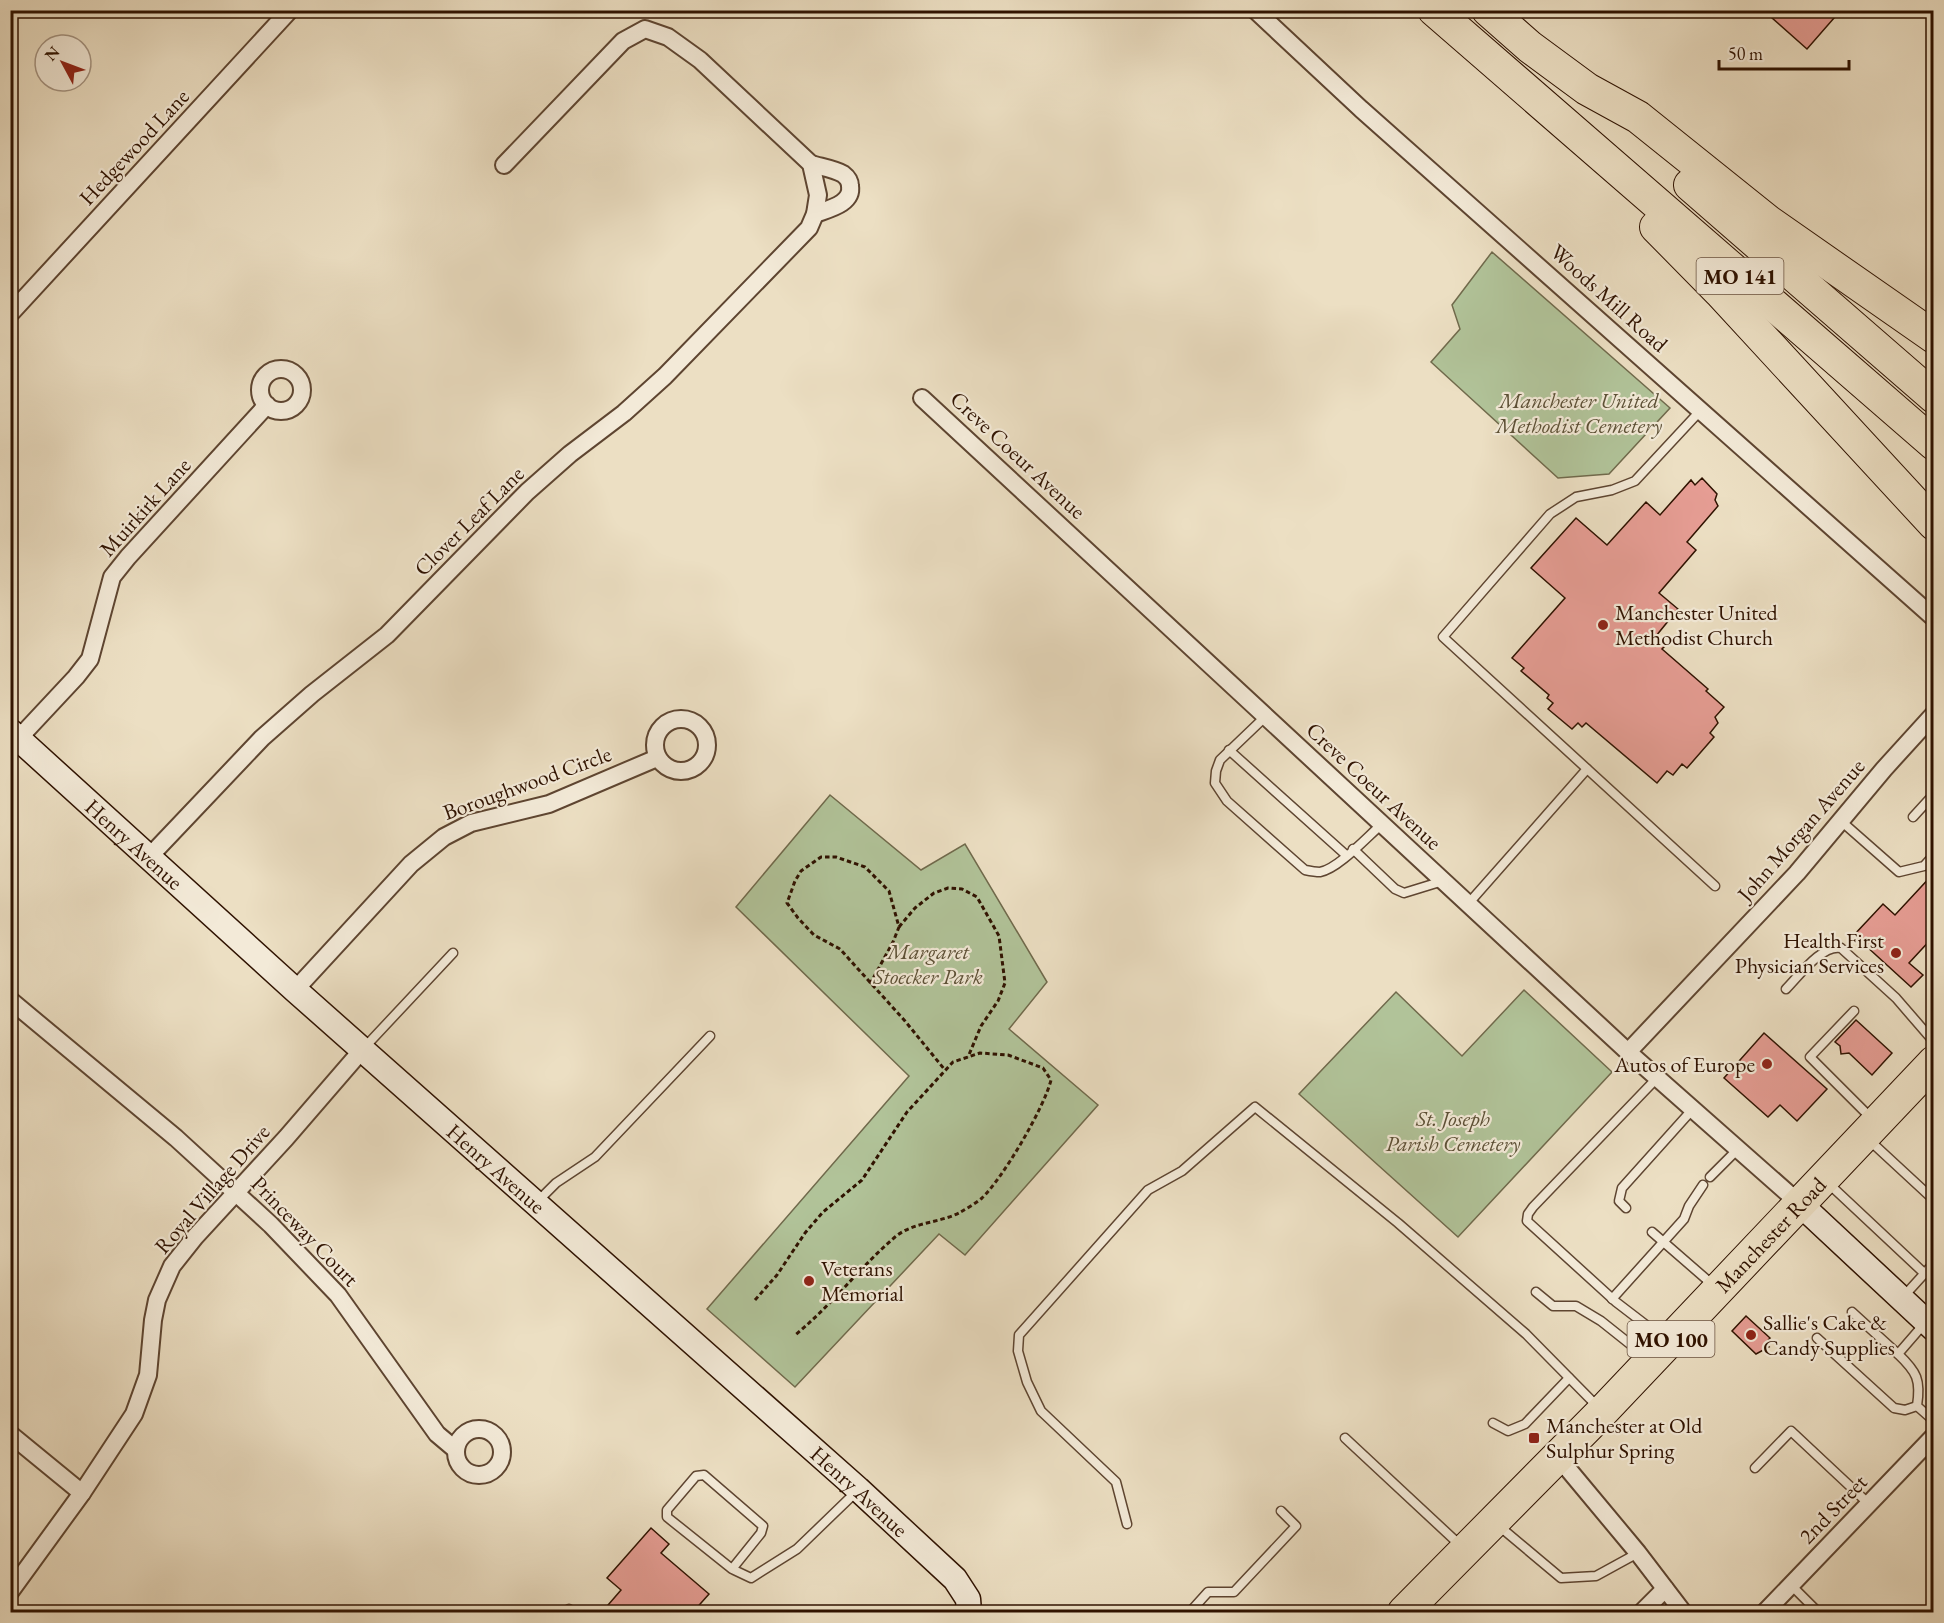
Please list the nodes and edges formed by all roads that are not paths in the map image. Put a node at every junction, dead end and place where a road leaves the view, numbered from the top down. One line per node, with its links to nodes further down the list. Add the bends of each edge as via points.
1 (290, 10): 10 (street, Hedgewood Lane)
2 (1256, 10): 15 (street, Woods Mill Road, via 1361,109)
3 (1434, 10): 6 (highway, MO 141)
4 (1488, 10): 5 (highway, MO 141)
5 (1587, 89): 11 (highway, via 1638,117 1769,222); 12 (highway, MO 141, via 1679,176)
6 (1546, 108): 16 (highway, MO 141); 17 (highway)
7 (811, 164): 8 (street, via 700,60 669,37 645,30 623,41); 9 (street, via 818,195); 9 (street, via 842,173 851,188 845,201)
8 (504, 165)
9 (815, 214): 31 (street, Clover Leaf Lane, via 809,228 665,376 527,492 387,635 262,738)
10 (10, 314)
11 (1934, 337)
12 (1934, 397)
13 (922, 398): 20 (street, Creve Coeur Avenue)
14 (267, 405): 21 (street, Muirkirk Lane, via 112,577 90,659)
15 (1701, 410): 18 (street, Woods Mill Road); 24 (lane, via 1635,481 1576,497 1550,514 1443,638)
16 (1934, 444)
17 (1934, 524)
18 (1934, 618)
19 (1934, 714): 27 (street, John Morgan Avenue)
20 (1266, 716): 22 (lane); 28 (street, Creve Coeur Avenue)
21 (15, 734): 31 (street, Henry Avenue)
22 (1229, 750): 29 (lane); 29 (lane, via 1220,760 1215,783 1227,801 1305,870 1328,870)
23 (657, 758): 37 (street, Boroughwood Circle, via 549,804 471,823 449,834 411,864)
24 (1587, 769): 33 (lane); 34 (lane)
25 (1934, 794): 26 (lane)
26 (1913, 817)
27 (1841, 820): 30 (lane, via 1899,872 1924,866); 43 (street, John Morgan Avenue, via 1797,873)
28 (1382, 824): 29 (lane); 32 (street, Creve Coeur Avenue)
29 (1350, 852): 32 (lane, via 1404,893)
30 (1934, 855)
31 (150, 856): 37 (street, Henry Avenue)
32 (1443, 881): 34 (street, Creve Coeur Avenue)
33 (1715, 886)
34 (1467, 904): 43 (street, Creve Coeur Avenue)
35 (453, 953): 42 (lane)
36 (1786, 989): 41 (lane, via 1824,951 1834,946 1841,948 1896,998)
37 (295, 990): 42 (street, Henry Avenue)
38 (10, 1000): 52 (street, Princeway Court)
39 (1854, 1011): 47 (lane, via 1810,1057)
40 (710, 1036): 55 (lane, via 595,1157 556,1183)
41 (1934, 1042)
42 (362, 1050): 52 (street, Royal Village Drive); 55 (street, Henry Avenue)
43 (1628, 1052): 45 (street, Creve Coeur Avenue)
44 (1926, 1074): 47 (highway, Manchester Road / MO 100)
45 (1657, 1078): 46 (street, Creve Coeur Avenue); 63 (lane, via 1528,1214 1527,1221)
46 (1692, 1110): 48 (street, Creve Coeur Avenue); 56 (lane, via 1622,1188 1619,1201)
47 (1870, 1128): 50 (highway, Manchester Road / MO 100); 53 (lane)
48 (1738, 1149): 49 (lane); 54 (street, Creve Coeur Avenue)
49 (1710, 1177)
50 (1823, 1178): 54 (highway, Manchester Road / MO 100); 60 (lane)
51 (1703, 1185): 58 (lane, via 1684,1219)
52 (236, 1192): 78 (street, Princeway Court, via 338,1295 437,1434); 82 (street, Royal Village Drive, via 172,1266 157,1300 142,1395 134,1414)
53 (1934, 1200)
54 (1799, 1203): 61 (highway, Manchester Road / MO 100); 64 (street)
55 (536, 1204): 81 (street, Henry Avenue)
56 (1626, 1208)
57 (1653, 1232): 58 (lane)
58 (1664, 1242): 61 (lane); 63 (lane)
59 (1934, 1263): 60 (lane)
60 (1924, 1273): 64 (lane)
61 (1718, 1289): 68 (highway, Manchester Road / MO 100)
62 (1536, 1292): 68 (lane, via 1553,1306 1576,1306)
63 (1611, 1299): 68 (lane)
64 (1901, 1299): 66 (street)
65 (1852, 1312): 69 (lane)
66 (1931, 1322): 69 (lane)
67 (1817, 1338): 71 (lane, via 1893,1408)
68 (1659, 1351): 72 (highway, Manchester Road / MO 100)
69 (1898, 1354): 71 (lane, via 1917,1377)
70 (1569, 1378): 72 (lane); 74 (lane, via 1525,1424 1508,1431); 86 (lane, via 1526,1334 1398,1223 1255,1107 1182,1171 1148,1190 1019,1335 1018,1351 1041,1411 1116,1482)
71 (1917, 1406): 73 (lane)
72 (1602, 1412): 79 (highway, Manchester Road / MO 100)
73 (1934, 1421)
74 (1493, 1423)
75 (10, 1434): 82 (street)
76 (1934, 1436): 83 (street, 2nd Street)
77 (1345, 1438): 87 (lane)
78 (456, 1450)
79 (1558, 1457): 85 (highway, Manchester Road / MO 100); 88 (street)
80 (1755, 1468): 83 (lane, via 1791,1431)
81 (858, 1489): 89 (lane, via 797,1549 751,1578); 93 (street, Henry Avenue, via 955,1579 968,1599)
82 (82, 1493): 92 (street, Royal Village Drive)
83 (1869, 1504): 90 (street, 2nd Street)
84 (1281, 1511): 94 (lane, via 1296,1526 1234,1592 1208,1592)
85 (1494, 1522): 87 (highway, Manchester Road / MO 100); 88 (lane, via 1561,1578 1596,1576)
86 (1127, 1524)
87 (1466, 1551): 95 (highway, Manchester Road / MO 100)
88 (1638, 1553): 91 (street)
89 (732, 1569): 89 (lane, via 667,1517 667,1510 696,1476 704,1475 763,1526)
90 (1791, 1585): 98 (street, 2nd Street); 99 (lane)
91 (1665, 1589): 96 (street); 97 (street)
92 (10, 1592)
93 (969, 1612)
94 (1190, 1612)
95 (1404, 1612)
96 (1642, 1612)
97 (1683, 1612)
98 (1765, 1612)
99 (1818, 1612)

